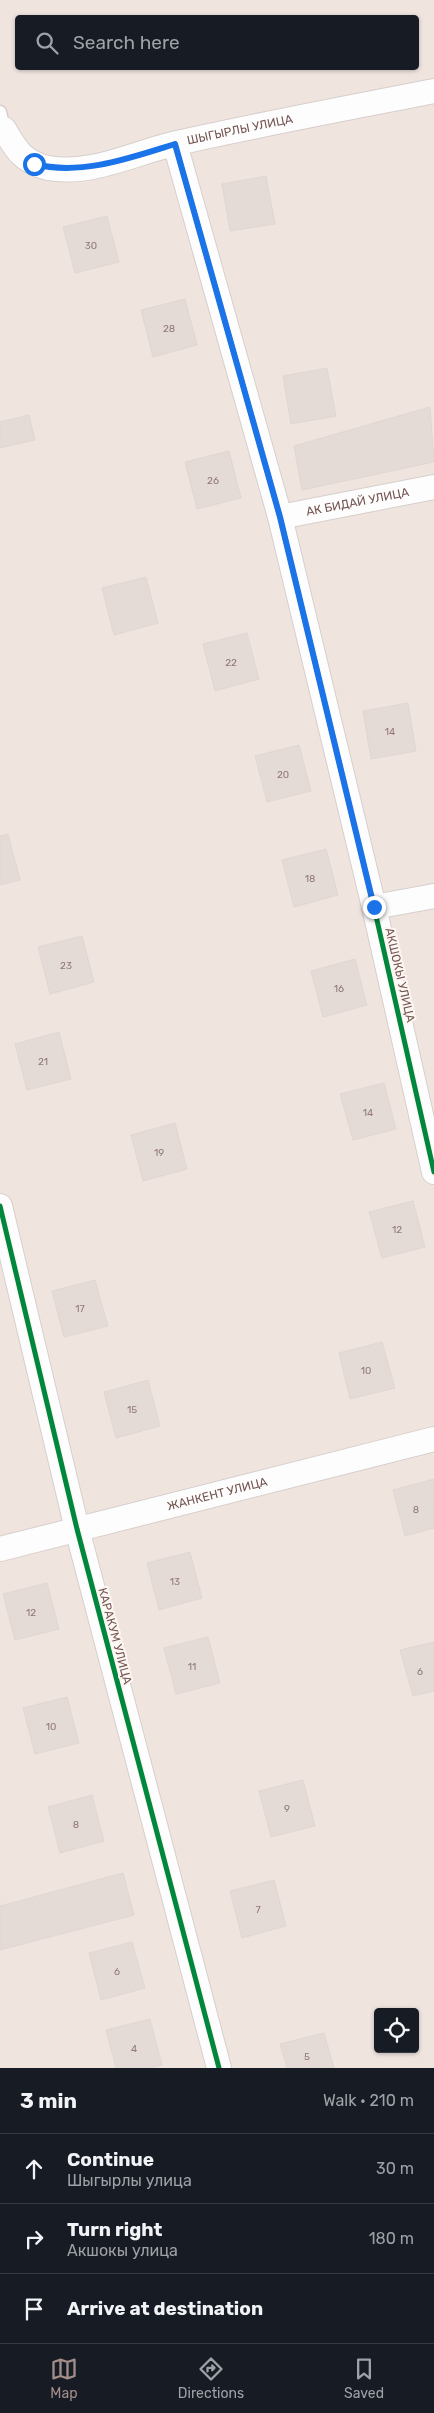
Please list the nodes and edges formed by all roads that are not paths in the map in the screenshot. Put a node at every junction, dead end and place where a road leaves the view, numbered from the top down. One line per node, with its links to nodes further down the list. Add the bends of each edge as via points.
1 (434, 91): 3 (street, ШЫГЫРЛЫ УЛИЦА)
2 (2, 121): 3 (street, ШЫГЫРЛЫ УЛИЦА, via 17,152 34,164 50,168 72,169 123,161)
3 (175, 144): 5 (street, АКШОКЫ УЛИЦА)
4 (434, 487): 5 (street, АК БИДАЙ УЛИЦА)
5 (280, 517): 7 (street, АКШОКЫ УЛИЦА)
6 (434, 896): 7 (street)
7 (374, 907): 8 (street, АКШОКЫ УЛИЦА)
8 (434, 1172)
9 (0, 1206): 11 (street, КАРАКУМ УЛИЦА)
10 (434, 1439): 11 (street, ЖАНКЕНТ УЛИЦА)
11 (77, 1529): 12 (street, ЖАНКЕНТ УЛИЦА); 13 (street, КАРАКУМ УЛИЦА)
12 (0, 1549)
13 (219, 2068)

